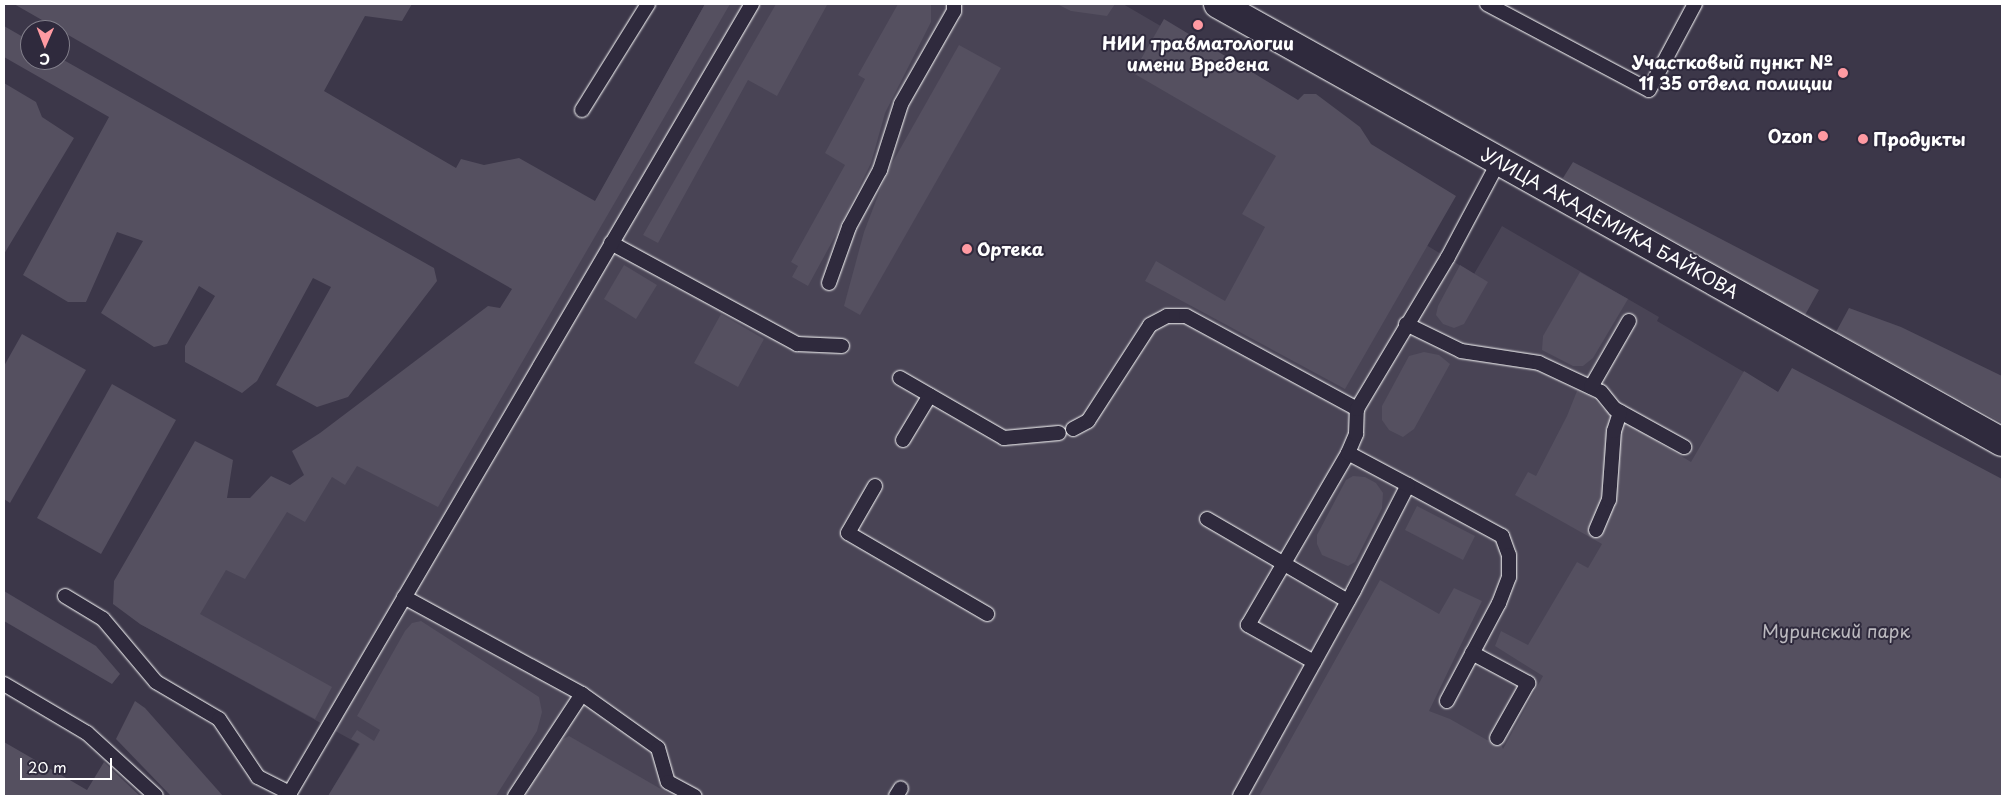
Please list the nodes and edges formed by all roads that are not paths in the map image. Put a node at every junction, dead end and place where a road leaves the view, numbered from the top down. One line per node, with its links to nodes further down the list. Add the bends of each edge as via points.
1 (648, 4): 7 (lane)
2 (752, 4): 9 (lane)
3 (954, 4): 10 (lane, via 954,11 902,104 880,170 849,227)
4 (1218, 4): 8 (street, УЛИЦА АКАДЕМИКА БАЙКОВА)
5 (1487, 4): 6 (lane, via 1649,90)
6 (1695, 4)
7 (582, 110)
8 (1499, 161): 12 (lane, via 1448,257); 22 (street, УЛИЦА АКАДЕМИКА БАЙКОВА)
9 (611, 244): 13 (lane, via 797,344); 31 (lane)
10 (830, 283)
11 (1628, 321): 15 (lane)
12 (1406, 324): 15 (lane, via 1461,351 1539,363); 17 (lane)
13 (842, 346)
14 (900, 378): 16 (lane)
15 (1591, 387): 18 (lane, via 1601,392)
16 (930, 395): 20 (lane, via 1004,438); 21 (lane)
17 (1357, 409): 19 (lane, via 1186,316 1168,316 1150,325 1088,421); 24 (lane, via 1356,434)
18 (1620, 412): 23 (lane); 28 (lane, via 1614,430 1609,500)
19 (1073, 429)
20 (1059, 433)
21 (903, 440)
22 (2002, 442)
23 (1684, 447)
24 (1348, 453): 25 (lane); 29 (lane)
25 (1408, 485): 32 (lane); 34 (lane, via 1502,536 1508,554 1509,577)
26 (875, 486): 33 (lane, via 848,533)
27 (1207, 519): 29 (lane)
28 (1596, 530)
29 (1284, 562): 32 (lane); 35 (lane, via 1248,625)
30 (65, 596): 40 (lane, via 103,619 156,682 219,719 258,777)
31 (404, 597): 37 (lane); 40 (lane)
32 (1348, 600): 35 (lane)
33 (987, 614)
34 (1472, 653): 38 (lane); 39 (lane, via 1528,683)
35 (1314, 662): 44 (lane)
36 (4, 684): 41 (lane, via 87,733)
37 (582, 694): 42 (lane); 43 (lane, via 658,748 668,782)
38 (1447, 701)
39 (1497, 738)
40 (290, 794)
41 (156, 796)
42 (515, 796)
43 (694, 796)
44 (1240, 796)

